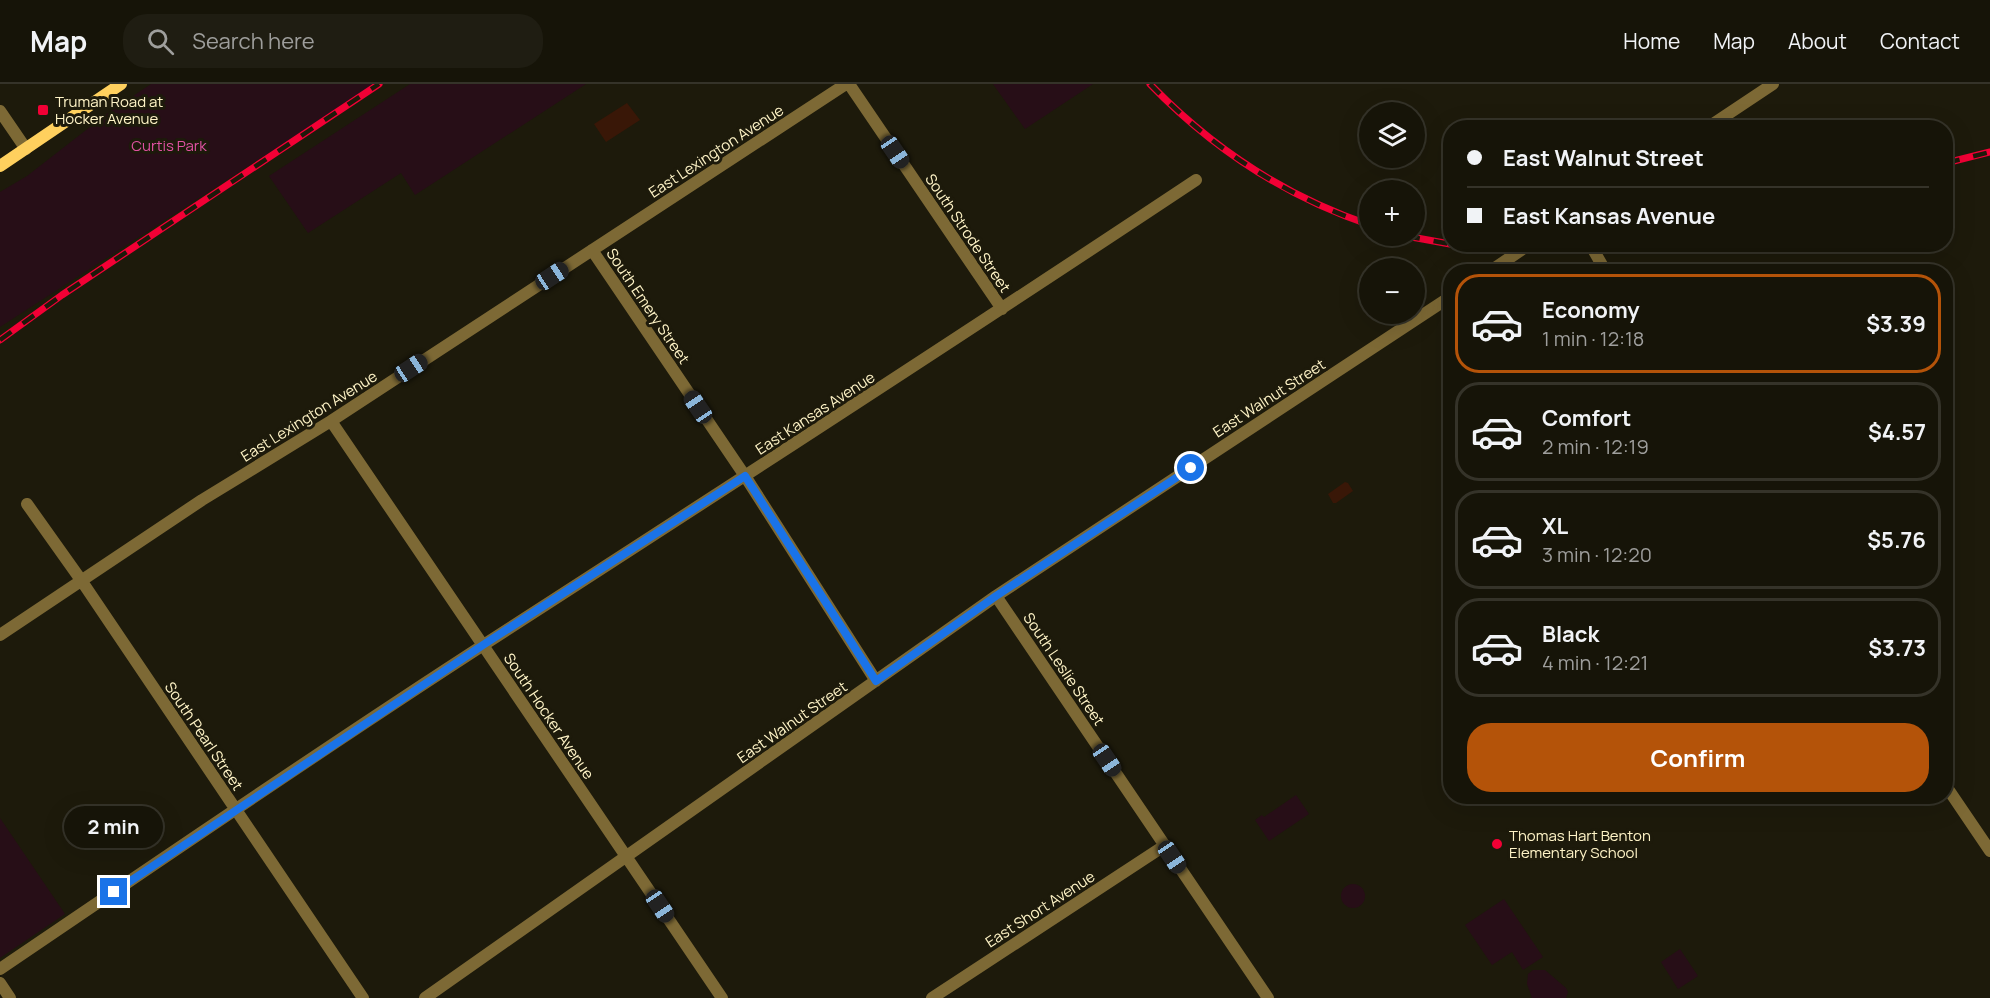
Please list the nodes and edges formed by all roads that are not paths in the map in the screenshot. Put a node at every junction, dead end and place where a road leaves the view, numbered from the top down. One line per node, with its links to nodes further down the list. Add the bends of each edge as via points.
1 (121, 84): 6 (main road)
2 (847, 84): 9 (street, East Lexington Avenue); 13 (street, South Strode Street)
3 (1773, 84): 5 (street)
4 (0, 111): 6 (street)
5 (1719, 120)
6 (26, 149): 7 (main road)
7 (0, 166)
8 (1196, 180): 13 (street, East Kansas Avenue)
9 (592, 250): 14 (street, East Lexington Avenue); 15 (street, South Emery Street)
10 (1518, 252): 11 (street)
11 (1501, 264)
12 (1443, 302): 18 (street, East Walnut Street)
13 (1002, 309): 15 (street, East Kansas Avenue)
14 (331, 421): 17 (street, East Lexington Avenue); 20 (street, South Hocker Avenue)
15 (745, 476): 20 (street, East Kansas Avenue); 21 (street, South Emery Street)
16 (27, 504): 17 (street, South Pearl Street)
17 (81, 580): 19 (street, East Lexington Avenue); 23 (street, South Pearl Street)
18 (996, 596): 21 (street, East Walnut Street); 24 (street, South Leslie Street)
19 (0, 635)
20 (483, 645): 23 (street, East Kansas Avenue); 26 (street, South Hocker Avenue)
21 (876, 681): 26 (street, East Walnut Street)
22 (1953, 796): 25 (street)
23 (235, 810): 27 (street, East Kansas Avenue); 30 (street, South Pearl Street)
24 (1164, 846): 33 (street, East Short Avenue); 34 (street, South Leslie Street)
25 (1990, 851)
26 (627, 857): 31 (street, East Walnut Street); 32 (street, South Hocker Avenue)
27 (0, 969)
28 (0, 983): 29 (street)
29 (10, 998)
30 (363, 998)
31 (425, 998)
32 (722, 998)
33 (932, 998)
34 (1268, 998)

